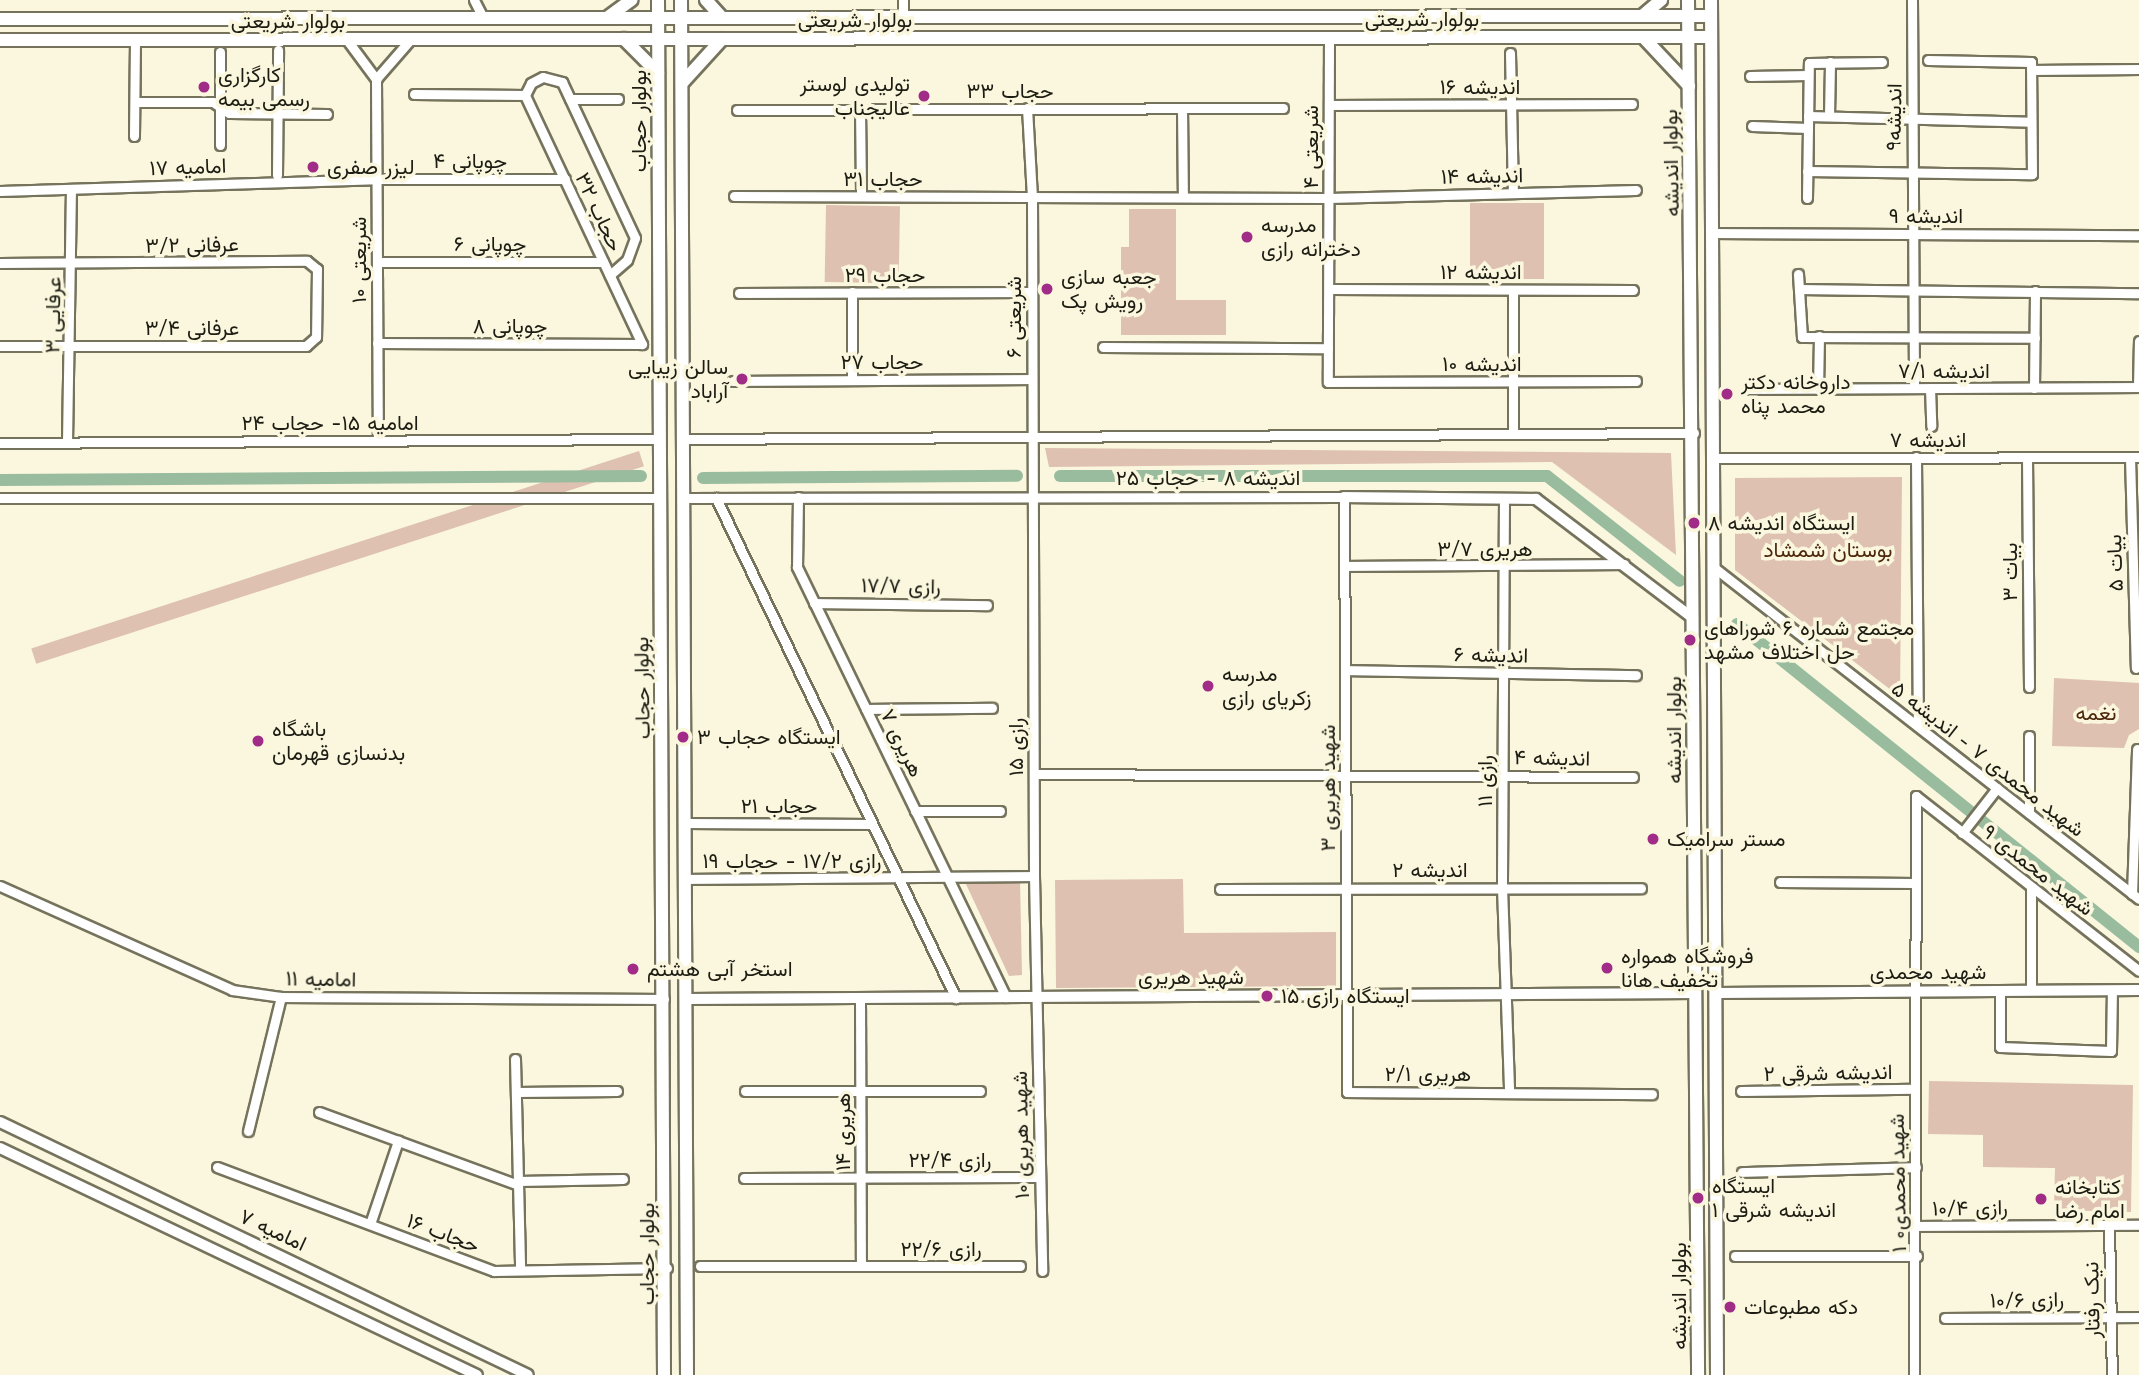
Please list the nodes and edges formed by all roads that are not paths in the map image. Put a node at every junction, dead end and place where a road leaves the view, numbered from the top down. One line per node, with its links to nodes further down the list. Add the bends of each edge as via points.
1 (474, 0): 15 (street)
2 (631, 0): 16 (main road)
3 (658, 0): 17 (main road, بولوار حجاب)
4 (681, 0): 18 (main road, بولوار حجاب)
5 (706, 0): 19 (main road)
6 (903, 0): 14 (street)
7 (1661, 0): 11 (main road)
8 (1688, 0): 12 (main road, بولوار اندیشه)
9 (1711, 0): 13 (main road, بولوار اندیشه)
10 (1912, 0): 65 (street, اندیشه۹)
11 (1642, 16): 12 (main road, بولوار شریعتی); 14 (main road, بولوار شریعتی)
12 (1688, 16): 13 (main road, بولوار شریعتی); 24 (main road, بولوار اندیشه)
13 (1711, 16): 21 (main road, بولوار اندیشه)
14 (903, 17): 19 (main road, بولوار شریعتی)
15 (482, 18): 16 (main road, بولوار شریعتی); 20 (main road, بولوار شریعتی)
16 (608, 18): 17 (main road, بولوار شریعتی)
17 (658, 18): 18 (main road, بولوار شریعتی); 26 (main road, بولوار حجاب)
18 (681, 18): 19 (main road, بولوار شریعتی); 27 (main road, بولوار حجاب)
19 (722, 18)
20 (3, 19): 29 (main road)
21 (1711, 37): 24 (main road, بولوار شریعتی); 86 (main road, بولوار اندیشه)
22 (1329, 38): 23 (main road, بولوار شریعتی); 28 (main road, بولوار شریعتی); 54 (street, شریعتی ۴)
23 (1644, 38): 24 (main road, بولوار شریعتی); 46 (main road)
24 (1689, 38): 46 (main road, بولوار اندیشه)
25 (624, 39): 26 (main road, بولوار شریعتی); 32 (main road, بولوار شریعتی); 41 (main road)
26 (658, 39): 27 (main road, بولوار شریعتی); 41 (main road, بولوار حجاب)
27 (681, 39): 28 (main road, بولوار شریعتی); 45 (main road, بولوار حجاب)
28 (722, 39): 45 (main road)
29 (3, 40): 30 (main road, بولوار شریعتی)
30 (135, 40): 31 (main road, بولوار شریعتی); 51 (street)
31 (347, 40): 32 (main road, بولوار شریعتی); 44 (street)
32 (410, 40): 44 (street)
33 (278, 50): 61 (street)
34 (220, 52): 55 (street)
35 (1510, 53): 52 (street)
36 (1928, 60): 40 (street, via 2031,62)
37 (1829, 62): 38 (street); 42 (street, via 1810,63); 64 (street)
38 (1882, 62)
39 (2139, 69): 40 (street)
40 (2031, 70): 66 (street)
41 (658, 73): 132 (main road, بولوار حجاب)
42 (1808, 75): 43 (street); 63 (street)
43 (1750, 76)
44 (376, 79): 74 (street, شریعتی ۱۰)
45 (681, 83): 133 (main road, بولوار حجاب)
46 (1689, 86): 129 (main road, بولوار اندیشه)
47 (414, 94): 48 (street)
48 (525, 96): 49 (street, via 531,83 542,77 562,82); 75 (street, حجاب ۳۲)
49 (570, 99): 50 (street); 94 (street, via 635,238 628,260)
50 (618, 99)
51 (135, 102): 55 (street, via 213,102); 69 (street)
52 (1511, 104): 53 (street, اندیشه ۱۶); 54 (street, اندیشه ۱۶); 79 (street)
53 (1632, 104)
54 (1329, 105): 84 (street, شریعتی ۴)
55 (220, 107): 61 (street, via 229,113); 70 (street)
56 (860, 108): 57 (street, حجاب ۳۳); 60 (street, حجاب ۳۳); 81 (street)
57 (1027, 108): 58 (street, حجاب ۳۳); 82 (street, شریعتی ۶)
58 (1182, 108): 59 (street, حجاب ۳۳); 83 (street)
59 (1283, 108)
60 (737, 110)
61 (278, 114): 62 (street); 73 (street)
62 (327, 114)
63 (1808, 116): 64 (street); 68 (street)
64 (1829, 116): 65 (street)
65 (1912, 118): 66 (street); 72 (street, اندیشه۹)
66 (2031, 122): 72 (street, via 2032,174)
67 (1752, 127): 68 (street)
68 (1808, 128): 71 (street)
69 (134, 136)
70 (220, 145)
71 (1807, 171): 72 (street); 85 (street)
72 (1910, 172): 87 (street, اندیشه۹)
73 (277, 175)
74 (376, 179): 75 (street, چوپانی ۴); 76 (street, امامیه ۱۷); 89 (street, شریعتی ۱۰)
75 (565, 179): 90 (street, حجاب ۳۲)
76 (71, 189): 78 (street, امامیه ۱۷); 92 (street, عرفایی ۳)
77 (1636, 190): 79 (street, اندیشه ۱۴)
78 (0, 191)
79 (1513, 193): 84 (street, اندیشه ۱۴)
80 (734, 196): 81 (street, حجاب ۳۱)
81 (861, 196): 82 (street, حجاب ۳۱)
82 (1032, 197): 83 (street, حجاب ۳۱); 102 (street, شریعتی ۶)
83 (1183, 197): 84 (street, اندیشه ۱۴)
84 (1329, 198): 95 (street, شریعتی ۴)
85 (1807, 198)
86 (1713, 233): 87 (street, اندیشه ۹); 140 (main road, بولوار اندیشه)
87 (1911, 234): 88 (street, اندیشه ۹); 97 (street, اندیشه۹)
88 (2139, 235)
89 (377, 262): 90 (street, چوپانی ۶); 110 (street, شریعتی ۱۰)
90 (603, 262): 94 (street, حجاب ۳۲)
91 (0, 263): 92 (street, عرفانی ۳/۲)
92 (71, 265): 109 (street, عرفانی ۳/۲, via 313,263 317,269); 112 (street, عرفایی ۳)
93 (1798, 274): 96 (street)
94 (610, 275): 111 (street, حجاب ۳۲)
95 (1328, 289): 98 (street, اندیشه ۱۲); 115 (street, شریعتی ۴)
96 (1799, 289): 97 (street); 106 (street, via 1802,337)
97 (1912, 289): 100 (street); 105 (street, اندیشه۹)
98 (1513, 290): 99 (street, اندیشه ۱۲); 119 (street)
99 (1633, 290)
100 (2035, 291): 104 (street); 107 (street)
101 (852, 292): 102 (street, حجاب ۲۹); 103 (street, حجاب ۲۹); 116 (street)
102 (1032, 292): 117 (street, شریعتی ۶)
103 (739, 293)
104 (2139, 293)
105 (1913, 335): 106 (street); 107 (street); 123 (street, اندیشه۹)
106 (1819, 336): 127 (street)
107 (2035, 338): 125 (street)
108 (2139, 341): 122 (street)
109 (313, 342): 112 (street, عرفانی ۳/۴)
110 (377, 343): 111 (street, چوپانی ۸); 134 (street, شریعتی ۱۰)
111 (642, 344)
112 (70, 345): 113 (street, عرفانی ۳/۴); 135 (street, عرفایی ۳)
113 (0, 346)
114 (1103, 347): 115 (street)
115 (1328, 348): 121 (street, شریعتی ۴)
116 (852, 379): 117 (street, حجاب ۲۷); 118 (street, حجاب ۲۷)
117 (1032, 379): 131 (street, شریعتی ۶)
118 (733, 381)
119 (1513, 381): 120 (street, اندیشه ۱۰); 121 (street, اندیشه ۱۰); 130 (street)
120 (1636, 381)
121 (1328, 382)
122 (2138, 387): 125 (street, اندیشه ۷/۱)
123 (1914, 388): 124 (street, اندیشه ۷/۱); 127 (street, اندیشه ۷/۱)
124 (1930, 388): 125 (street, اندیشه ۷/۱); 128 (street)
125 (2034, 388)
126 (1749, 389): 127 (street, اندیشه ۷/۱)
127 (1818, 389)
128 (1931, 426)
129 (1694, 433): 130 (street, اندیشه ۸ - حجاب ۲۵); 155 (main road, بولوار اندیشه)
130 (1513, 434): 131 (street, اندیشه ۸ - حجاب ۲۵)
131 (1031, 437): 133 (street, اندیشه ۸ - حجاب ۲۵); 147 (street, شریعتی ۶)
132 (660, 439): 134 (street, امامیه ۱۵- حجاب ۲۴); 143 (main road, بولوار حجاب)
133 (682, 439): 144 (main road, بولوار حجاب)
134 (378, 440): 135 (street, امامیه ۱۵- حجاب ۲۴)
135 (67, 442): 136 (street, امامیه ۱۵- حجاب ۲۴)
136 (0, 443)
137 (1916, 457): 138 (street, اندیشه ۷); 140 (street, اندیشه ۷); 165 (street)
138 (2027, 457): 139 (street, اندیشه ۷); 160 (street, بیات ۳)
139 (2134, 457): 156 (street, بیات ۵)
140 (1716, 458): 152 (main road, بولوار اندیشه)
141 (1344, 497): 147 (street, اندیشه ۸ - حجاب ۲۵); 148 (street, اندیشه ۸ - حجاب ۲۵); 150 (street, شهید هریری ۳)
142 (0, 498): 143 (street)
143 (660, 498): 163 (main road, بولوار حجاب)
144 (682, 498): 145 (street, اندیشه ۸ - حجاب ۲۵); 164 (main road, بولوار حجاب)
145 (716, 498): 146 (street, اندیشه ۸ - حجاب ۲۵); 178 (street)
146 (799, 498): 147 (street, اندیشه ۸ - حجاب ۲۵); 153 (street, هریری ۷, via 797,567)
147 (1033, 498): 168 (street, رازی ۱۵)
148 (1504, 498): 149 (street, اندیشه ۸ - حجاب ۲۵, via 1536,499); 151 (street, رازی ۱۱)
149 (1626, 564): 151 (street, هریری ۳/۷); 155 (street, اندیشه ۸ - حجاب ۲۵)
150 (1344, 566): 151 (street, هریری ۳/۷); 157 (street, شهید هریری ۳)
151 (1502, 568): 158 (street, رازی ۱۱)
152 (1716, 569): 165 (street, شهید محمدی ۷ - اندیشه ۵); 200 (main road, بولوار اندیشه)
153 (814, 603): 154 (street, رازی ۱۷/۷); 162 (street, هریری ۷)
154 (987, 605)
155 (1693, 618): 199 (main road, بولوار اندیشه)
156 (2136, 668)
157 (1345, 670): 158 (street, اندیشه ۶); 169 (street, شهید هریری ۳)
158 (1503, 673): 159 (street, اندیشه ۶); 170 (street, رازی ۱۱)
159 (1636, 675)
160 (2029, 687)
161 (992, 708): 162 (street)
162 (866, 709): 174 (street, هریری ۷)
163 (661, 717): 164 (main road); 208 (main road, بولوار حجاب)
164 (682, 718): 177 (main road, بولوار حجاب)
165 (1918, 726): 172 (street, شهید محمدی ۷ - اندیشه ۵)
166 (2029, 736): 176 (street)
167 (2137, 749): 192 (street)
168 (1034, 774): 169 (street, اندیشه ۴); 181 (street, رازی ۱۵)
169 (1345, 774): 170 (street, اندیشه ۴); 187 (street, شهید هریری ۳)
170 (1503, 775): 171 (street, اندیشه ۴); 188 (street, رازی ۱۱)
171 (1633, 777)
172 (1997, 788): 176 (street, شهید محمدی ۷ - اندیشه ۵); 179 (street)
173 (1916, 796): 179 (street, شهید محمدی ۹); 185 (street, شهید محمدی۰ ۱)
174 (915, 811): 175 (street); 180 (street, هریری ۷)
175 (1000, 811)
176 (2029, 814): 192 (street, شهید محمدی ۷ - اندیشه ۵)
177 (686, 823): 178 (street, حجاب ۲۱); 182 (main road, بولوار حجاب)
178 (872, 824): 183 (street)
179 (1962, 833): 189 (street, شهید محمدی ۹)
180 (947, 876): 181 (street, رازی ۱۷/۲ - حجاب ۱۹); 183 (street, رازی ۱۷/۲ - حجاب ۱۹); 204 (street, هریری ۷)
181 (1034, 876): 205 (street, رازی ۱۵)
182 (686, 879): 183 (street, رازی ۱۷/۲ - حجاب ۱۹); 209 (main road, بولوار حجاب)
183 (898, 879): 207 (street)
184 (1780, 883): 185 (street)
185 (1914, 883): 198 (street, شهید محمدی۰ ۱)
186 (0, 886): 203 (street, امامیه ۱۱, via 232,990)
187 (1346, 887): 188 (street, اندیشه ۲); 190 (street, اندیشه ۲); 202 (street, شهید هریری ۳)
188 (1502, 887): 191 (street, اندیشه ۲); 201 (street, رازی ۱۱)
189 (2031, 887): 193 (street, شهید محمدی ۹); 195 (street)
190 (1220, 888)
191 (1641, 888)
192 (2136, 897)
193 (2139, 971)
194 (2000, 990): 195 (street, شهید محمدی); 196 (street, via 2000,1047 2111,1051); 198 (street, شهید محمدی)
195 (2031, 990): 196 (street, شهید محمدی)
196 (2112, 990): 197 (street, شهید محمدی)
197 (2139, 990)
198 (1914, 991): 200 (street, شهید محمدی); 211 (street, شهید محمدی۰ ۱)
199 (1696, 993): 200 (main road); 201 (street, شهید هریری); 255 (main road, بولوار اندیشه)
200 (1717, 993): 256 (main road, بولوار اندیشه)
201 (1508, 994): 202 (street, شهید هریری); 217 (street, رازی ۱۱)
202 (1346, 995): 205 (street, شهید هریری); 216 (street, شهید هریری ۳)
203 (281, 997): 208 (street, امامیه ۱۱); 223 (street)
204 (1006, 997): 205 (street, شهید هریری); 207 (street, شهید هریری)
205 (1035, 997): 230 (street, شهید هریری ۱۰)
206 (860, 998): 207 (street, شهید هریری); 209 (street, شهید هریری); 214 (street, هریری ۱۴)
207 (956, 998)
208 (664, 999): 245 (main road, بولوار حجاب)
209 (687, 999): 254 (main road, بولوار حجاب)
210 (515, 1059): 219 (street)
211 (1915, 1089): 218 (street, اندیشه شرقی ۲); 228 (street, شهید محمدی۰ ۱)
212 (617, 1091): 219 (street)
213 (745, 1091): 214 (street)
214 (860, 1091): 215 (street); 232 (street, هریری ۱۴)
215 (981, 1091)
216 (1347, 1091): 217 (street, هریری ۲/۱)
217 (1509, 1091): 220 (street, هریری ۲/۱)
218 (1741, 1091)
219 (516, 1093): 234 (street)
220 (1652, 1094)
221 (318, 1112): 224 (street)
222 (0, 1122): 226 (street, امامیه ۷)
223 (248, 1131)
224 (398, 1141): 234 (street); 236 (street)
225 (0, 1148): 235 (street, امامیه ۷)
226 (93, 1167): 235 (street); 252 (street, امامیه ۷)
227 (217, 1167): 236 (street, حجاب ۱۶)
228 (1916, 1167): 229 (street); 239 (street, شهید محمدی۰ ۱)
229 (1742, 1171)
230 (1040, 1177): 232 (street, رازی ۲۲/۴); 247 (street, شهید هریری ۱۰)
231 (744, 1178): 232 (street, رازی ۲۲/۴)
232 (861, 1178): 243 (street, هریری ۱۴)
233 (623, 1179): 234 (street)
234 (518, 1183): 246 (street)
235 (83, 1188): 251 (street, امامیه ۷)
236 (370, 1224): 246 (street, حجاب ۱۶, via 494,1271)
237 (2109, 1224): 238 (street, رازی ۱۰/۴); 239 (street, رازی ۱۰/۴); 248 (street, نیک رفتار)
238 (2139, 1225)
239 (1916, 1226): 241 (street, شهید محمدی۰ ۱)
240 (1735, 1256): 241 (street)
241 (1917, 1256): 257 (street, شهید محمدی۰ ۱)
242 (700, 1266): 243 (street, رازی ۲۲/۶)
243 (861, 1266): 244 (street, رازی ۲۲/۶)
244 (1020, 1266)
245 (667, 1268): 246 (street, حجاب ۱۶); 253 (main road, بولوار حجاب)
246 (520, 1270)
247 (1042, 1271)
248 (2110, 1316): 249 (street, رازی ۱۰/۶); 250 (street, رازی ۱۰/۶); 258 (street, نیک رفتار)
249 (2139, 1317)
250 (1945, 1318)
251 (477, 1375)
252 (528, 1375)
253 (664, 1375)
254 (687, 1375)
255 (1698, 1375)
256 (1717, 1375)
257 (1914, 1375)
258 (2112, 1375)

